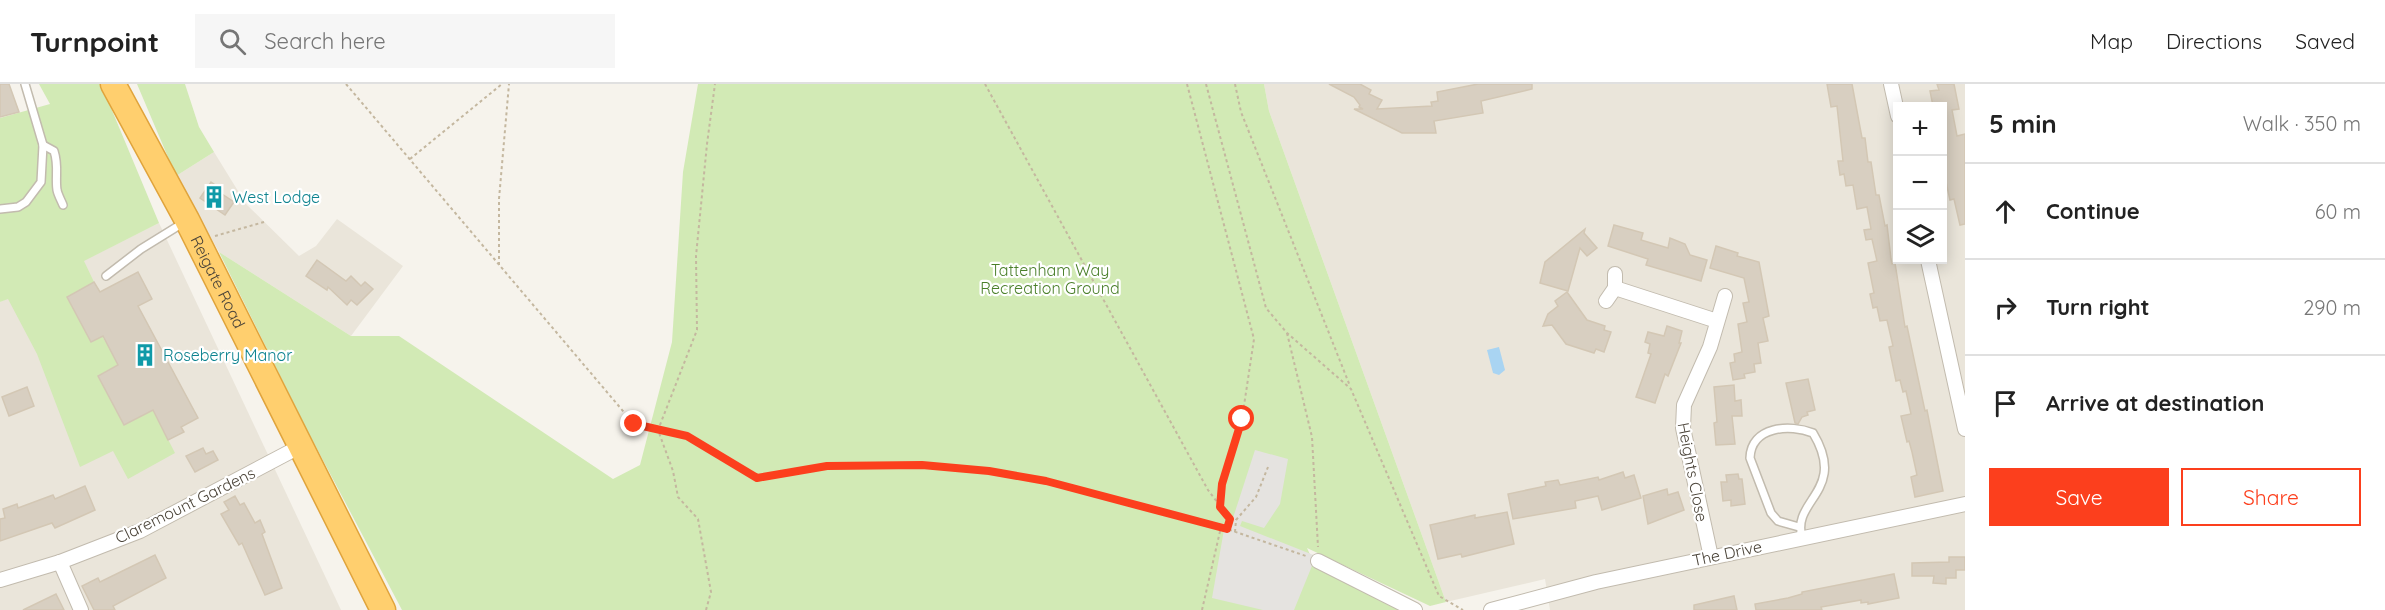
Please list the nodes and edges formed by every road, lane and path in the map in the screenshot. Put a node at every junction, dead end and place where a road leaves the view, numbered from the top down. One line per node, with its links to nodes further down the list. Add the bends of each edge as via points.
1 (25, 84): 13 (lane)
2 (113, 84): 17 (highway, Reigate Road)
3 (346, 84): 14 (path)
4 (502, 84): 14 (path)
5 (509, 84): 21 (path, via 499,199)
6 (715, 84): 29 (path, via 696,256 697,330)
7 (985, 84): 33 (path)
8 (1187, 84): 33 (path, via 1254,339 1242,419 1222,484)
9 (1206, 84): 26 (path, via 1266,308)
10 (1235, 84): 27 (path, via 1241,112)
11 (1890, 84): 12 (street)
12 (1894, 102)
13 (43, 146): 15 (lane, via 54,151 57,159 57,190); 16 (lane, via 41,182 32,196 18,207)
14 (410, 159): 21 (path)
15 (63, 205)
16 (0, 209)
17 (188, 220): 22 (lane); 30 (highway, Reigate Road)
18 (264, 222): 19 (path)
19 (213, 237)
20 (1929, 264): 28 (street)
21 (499, 265): 29 (path, via 634,424)
22 (106, 276)
23 (1725, 296): 25 (street, Heights Close)
24 (1606, 302): 25 (street, via 1615,281)
25 (1717, 321): 38 (street, Heights Close, via 1682,415)
26 (1287, 333): 27 (path); 39 (path, via 1312,436)
27 (1351, 389): 47 (path, via 1439,596)
28 (1965, 429)
29 (657, 430): 34 (path, via 687,436 757,478 827,466 922,465 989,471 1046,481); 44 (path, via 678,496 698,519 711,592)
30 (300, 447): 40 (street, Claremount Gardens, via 140,531); 43 (highway, Reigate Road)
31 (1268, 467): 36 (path, via 1256,497 1236,520)
32 (1965, 504): 37 (street, The Drive)
33 (1220, 507): 35 (path, via 1230,519)
34 (1221, 527): 35 (path); 45 (path)
35 (1227, 529): 36 (path)
36 (1235, 532): 39 (path)
37 (1801, 532): 37 (lane, via 1807,507 1825,475 1824,461 1813,433 1788,427 1760,437 1750,449 1750,458 1771,513 1778,522); 38 (street, The Drive)
38 (1710, 557): 48 (street, The Drive)
39 (1318, 561): 46 (street)
40 (60, 562): 41 (street, Claremount Gardens); 42 (street)
41 (0, 580)
42 (81, 610)
43 (383, 610)
44 (705, 610)
45 (1202, 610)
46 (1416, 610)
47 (1463, 610)
48 (1491, 610)

